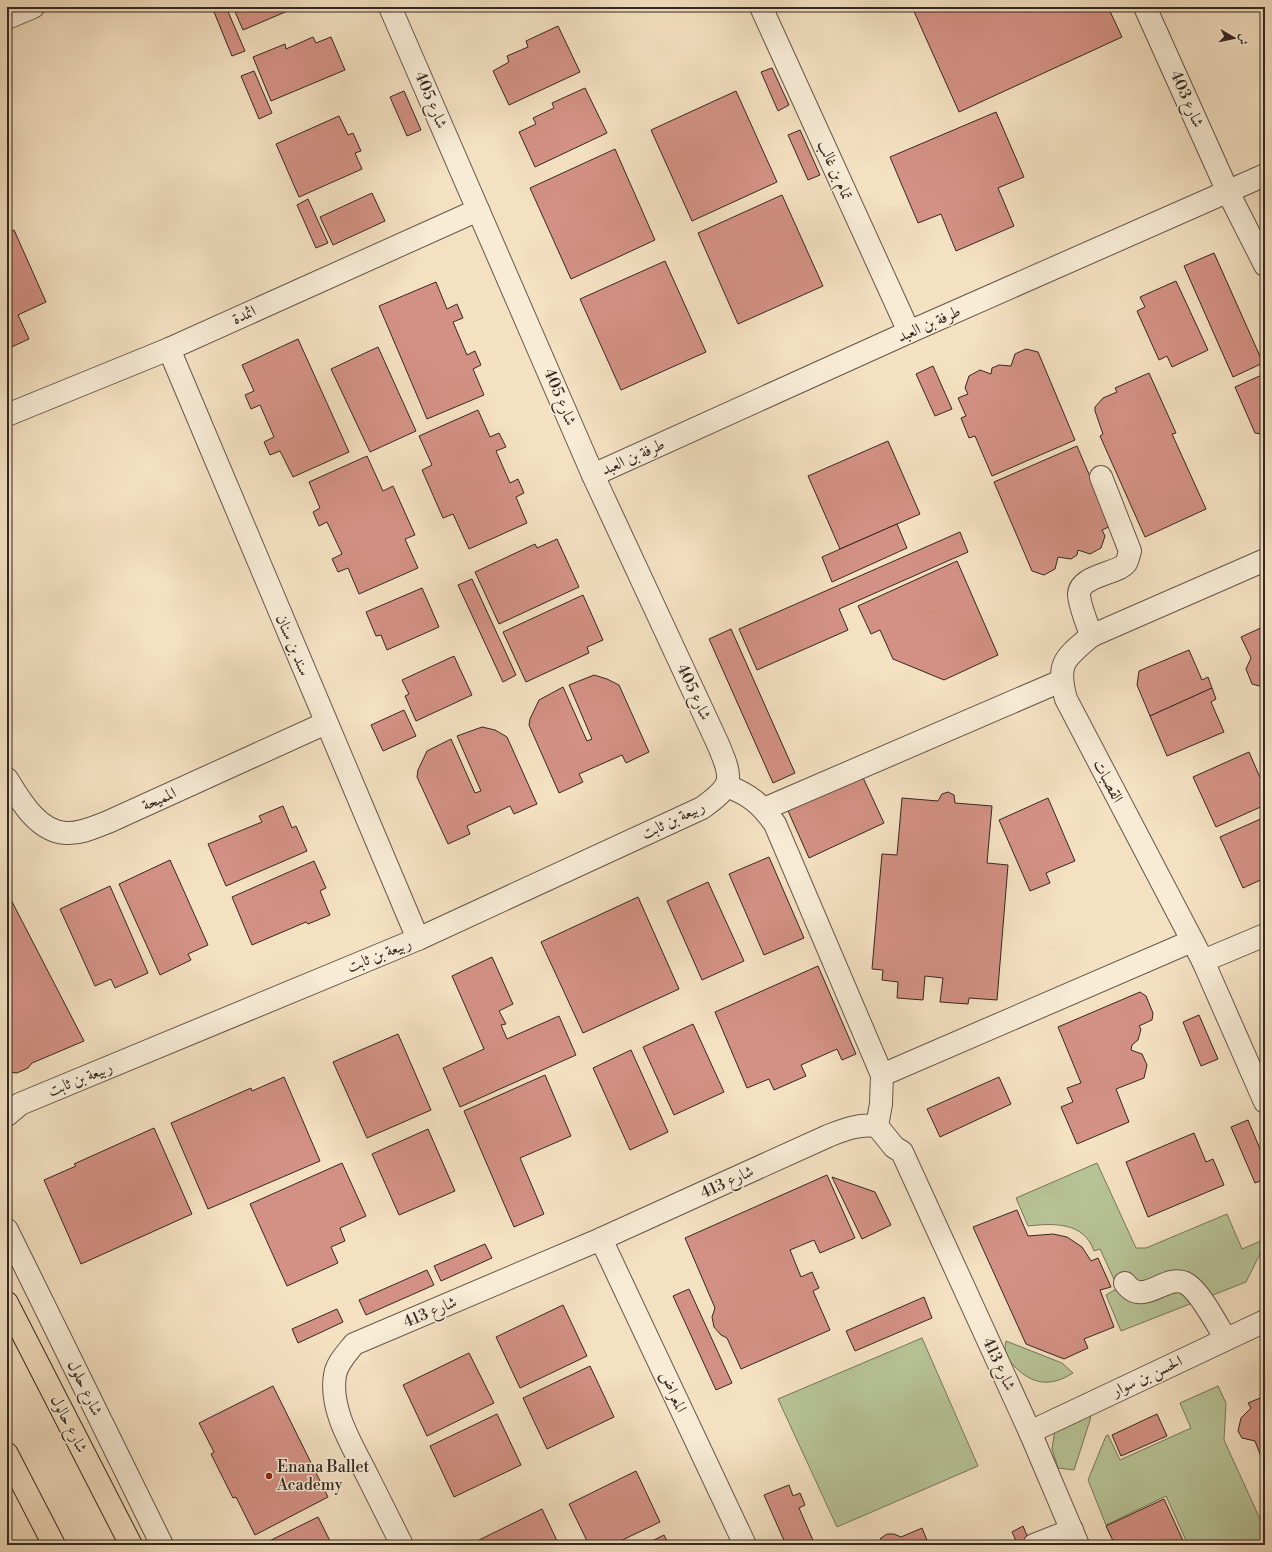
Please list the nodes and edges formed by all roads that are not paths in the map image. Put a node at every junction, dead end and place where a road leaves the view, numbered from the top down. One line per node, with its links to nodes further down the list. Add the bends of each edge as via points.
1 (34, 7): 5 (street)
2 (390, 7): 8 (street, شارع 405)
3 (761, 7): 10 (street, تمام بن غالب)
4 (1145, 7): 7 (street, شارع 403)
5 (7, 18)
6 (1265, 175): 7 (street, طرفة بن العبد)
7 (1228, 192): 9 (street, شارع 403); 10 (street, طرفة بن العبد)
8 (478, 210): 11 (street, اثمدة); 13 (street, شارع 405)
9 (1265, 265)
10 (909, 332): 13 (street, طرفة بن العبد)
11 (169, 349): 12 (street, اثمدة); 18 (street, سند بن سنان)
12 (7, 415)
13 (594, 475): 20 (street, شارع 405, via 718,744 727,769)
14 (1101, 477): 16 (street, via 1130,551 1126,563 1102,574 1081,590 1081,600)
15 (1265, 560): 16 (street, القصبات)
16 (1091, 636): 17 (street, القصبات, via 1069,654 1061,670)
17 (1061, 681): 21 (street); 24 (street, القصبات, via 1066,699)
18 (326, 723): 19 (street, المميحة, via 86,830 66,833 47,827 20,800); 23 (street, سند بن سنان)
19 (7, 779)
20 (727, 786): 21 (street, via 745,794); 23 (street, ربيعة بن ثابت, via 721,795 702,808)
21 (764, 809): 26 (street, via 775,824)
22 (1265, 935): 25 (street)
23 (418, 939): 28 (street, ربيعة بن ثابت)
24 (1192, 941): 25 (street, القصبات); 26 (street)
25 (1203, 961): 27 (street, القصبات)
26 (882, 1075): 29 (street)
27 (1265, 1102)
28 (11, 1108)
29 (877, 1126): 31 (street, شارع 413, via 852,1127 828,1136); 36 (street, شارع 413, via 894,1147 902,1152)
30 (7, 1230): 41 (street, شارع حلول)
31 (601, 1240): 42 (street, شارع 413, via 354,1344 340,1361 335,1374 337,1408 349,1439); 43 (street, المعراض)
32 (1125, 1283): 35 (street, via 1130,1290 1138,1293 1173,1282 1187,1284 1204,1304)
33 (7, 1302): 40 (main road, شارع حالول)
34 (1265, 1321): 35 (street, الحسن بن سوار)
35 (1226, 1339): 36 (street, الحسن بن سوار)
36 (1030, 1432): 38 (street, شارع 413)
37 (7, 1454): 39 (main road)
38 (1075, 1537): 44 (street)
39 (54, 1545)
40 (132, 1545)
41 (162, 1545)
42 (402, 1545)
43 (745, 1545)
44 (1034, 1545)

